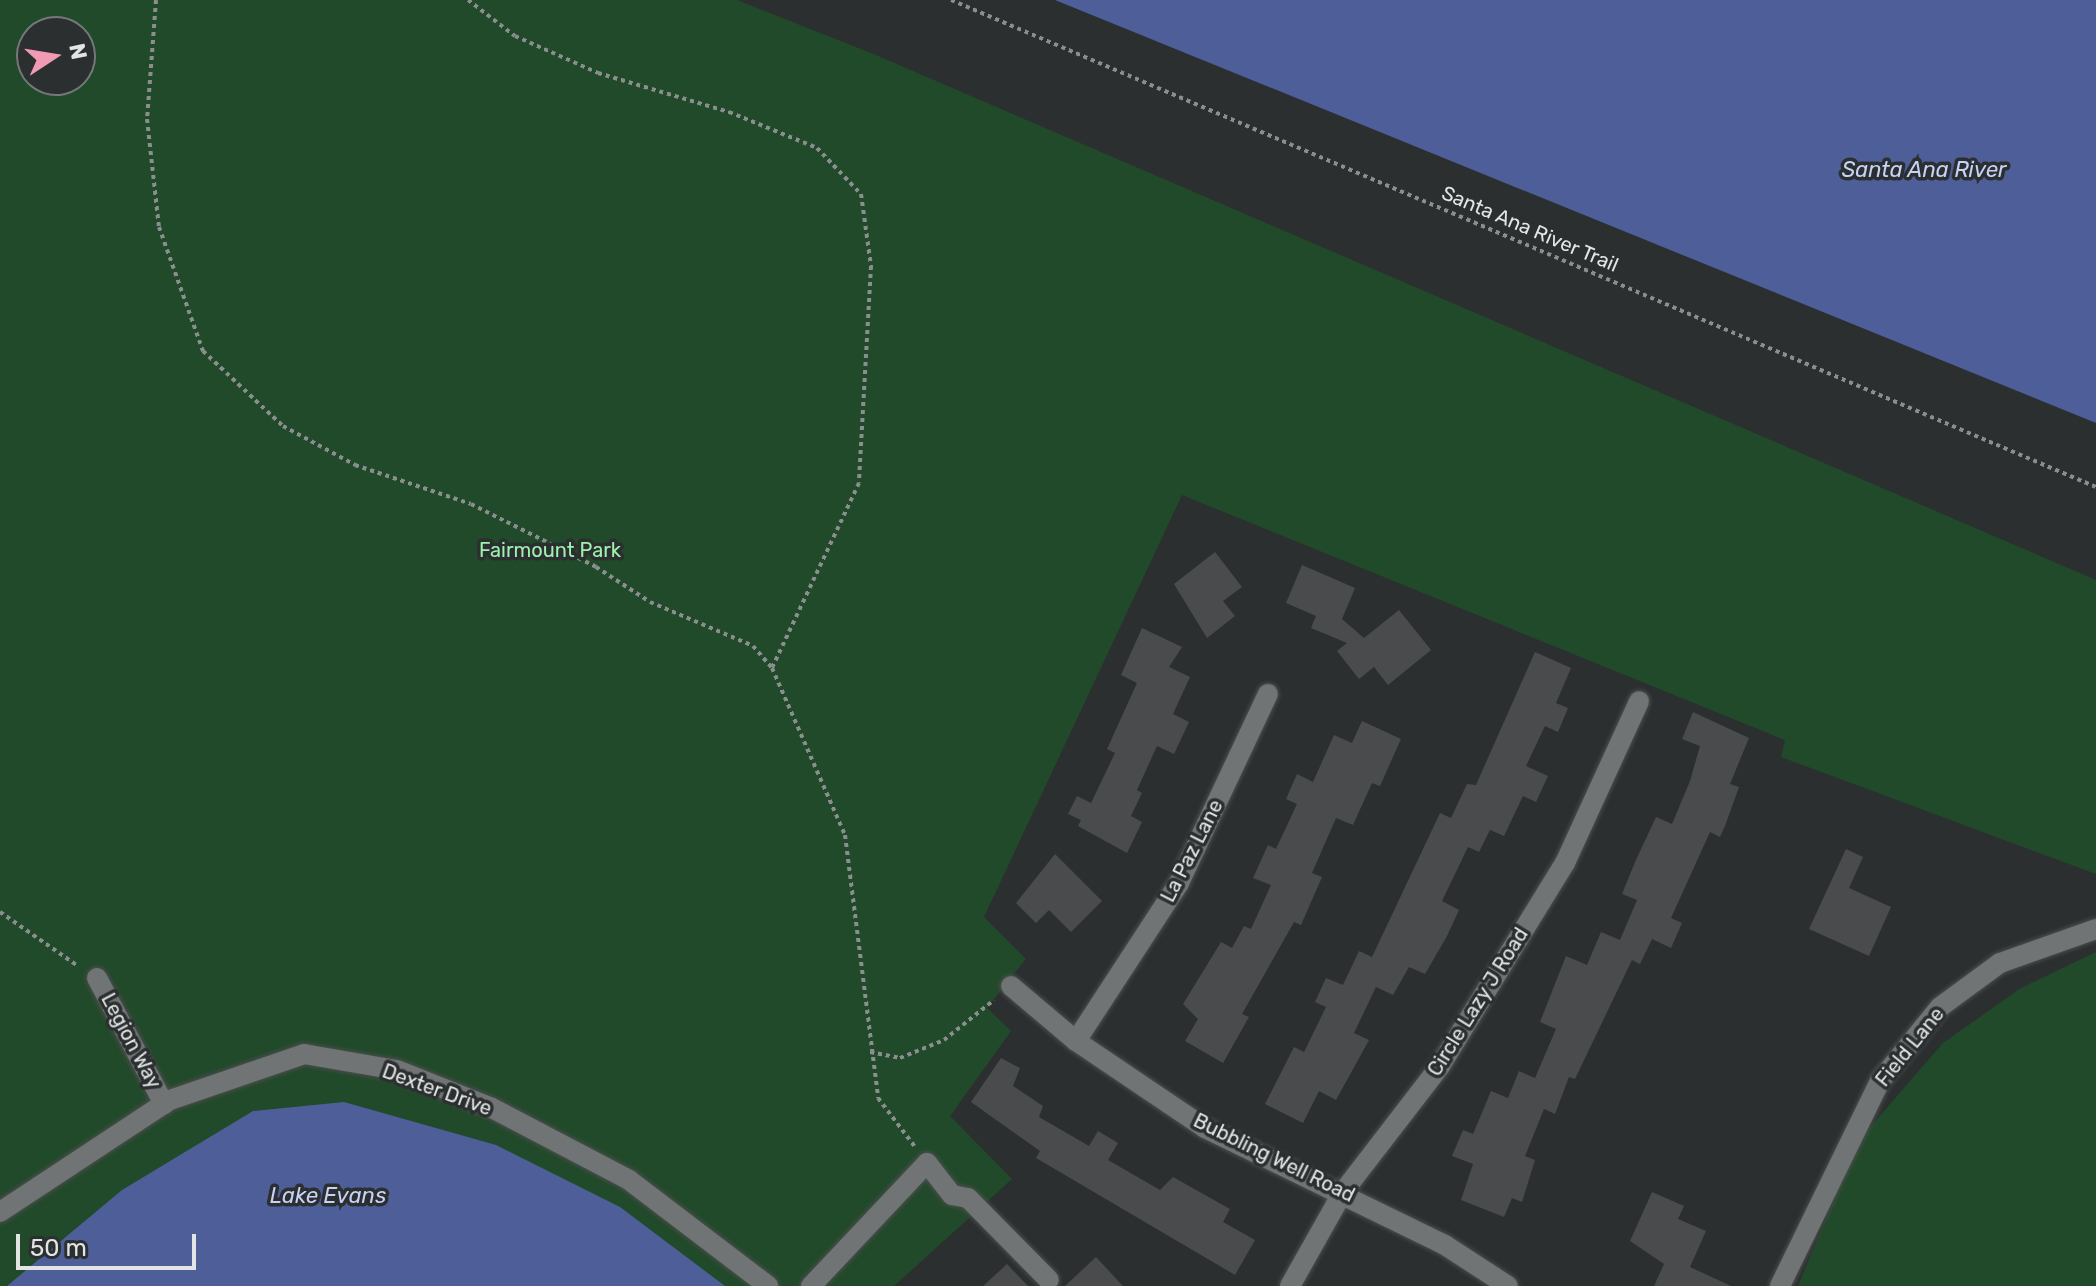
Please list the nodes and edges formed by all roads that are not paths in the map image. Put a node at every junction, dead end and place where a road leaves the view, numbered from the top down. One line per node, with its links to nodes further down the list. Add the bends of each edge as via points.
1 (1268, 694): 6 (street, La Paz Lane, via 1179,883)
2 (1639, 701): 8 (street, Circle Lazy J Road, via 1565,863 1440,1066)
3 (2096, 929): 15 (street, Field Lane, via 2000,963 1940,1007 1880,1081)
4 (97, 978): 7 (street, Legion Way)
5 (1011, 986): 6 (street, Bubbling Well Road)
6 (1076, 1041): 8 (street, Bubbling Well Road, via 1205,1128)
7 (164, 1104): 9 (street, Dexter Drive); 11 (street, Dexter Drive, via 304,1054 397,1070 492,1108 629,1180)
8 (1343, 1192): 13 (street, Circle Lazy J Road); 14 (street, Bubbling Well Road, via 1445,1245)
9 (0, 1212)
10 (1049, 1280): 12 (street, via 968,1198 952,1195 927,1163)
11 (768, 1286)
12 (811, 1286)
13 (1290, 1286)
14 (1508, 1286)
15 (1780, 1286)

